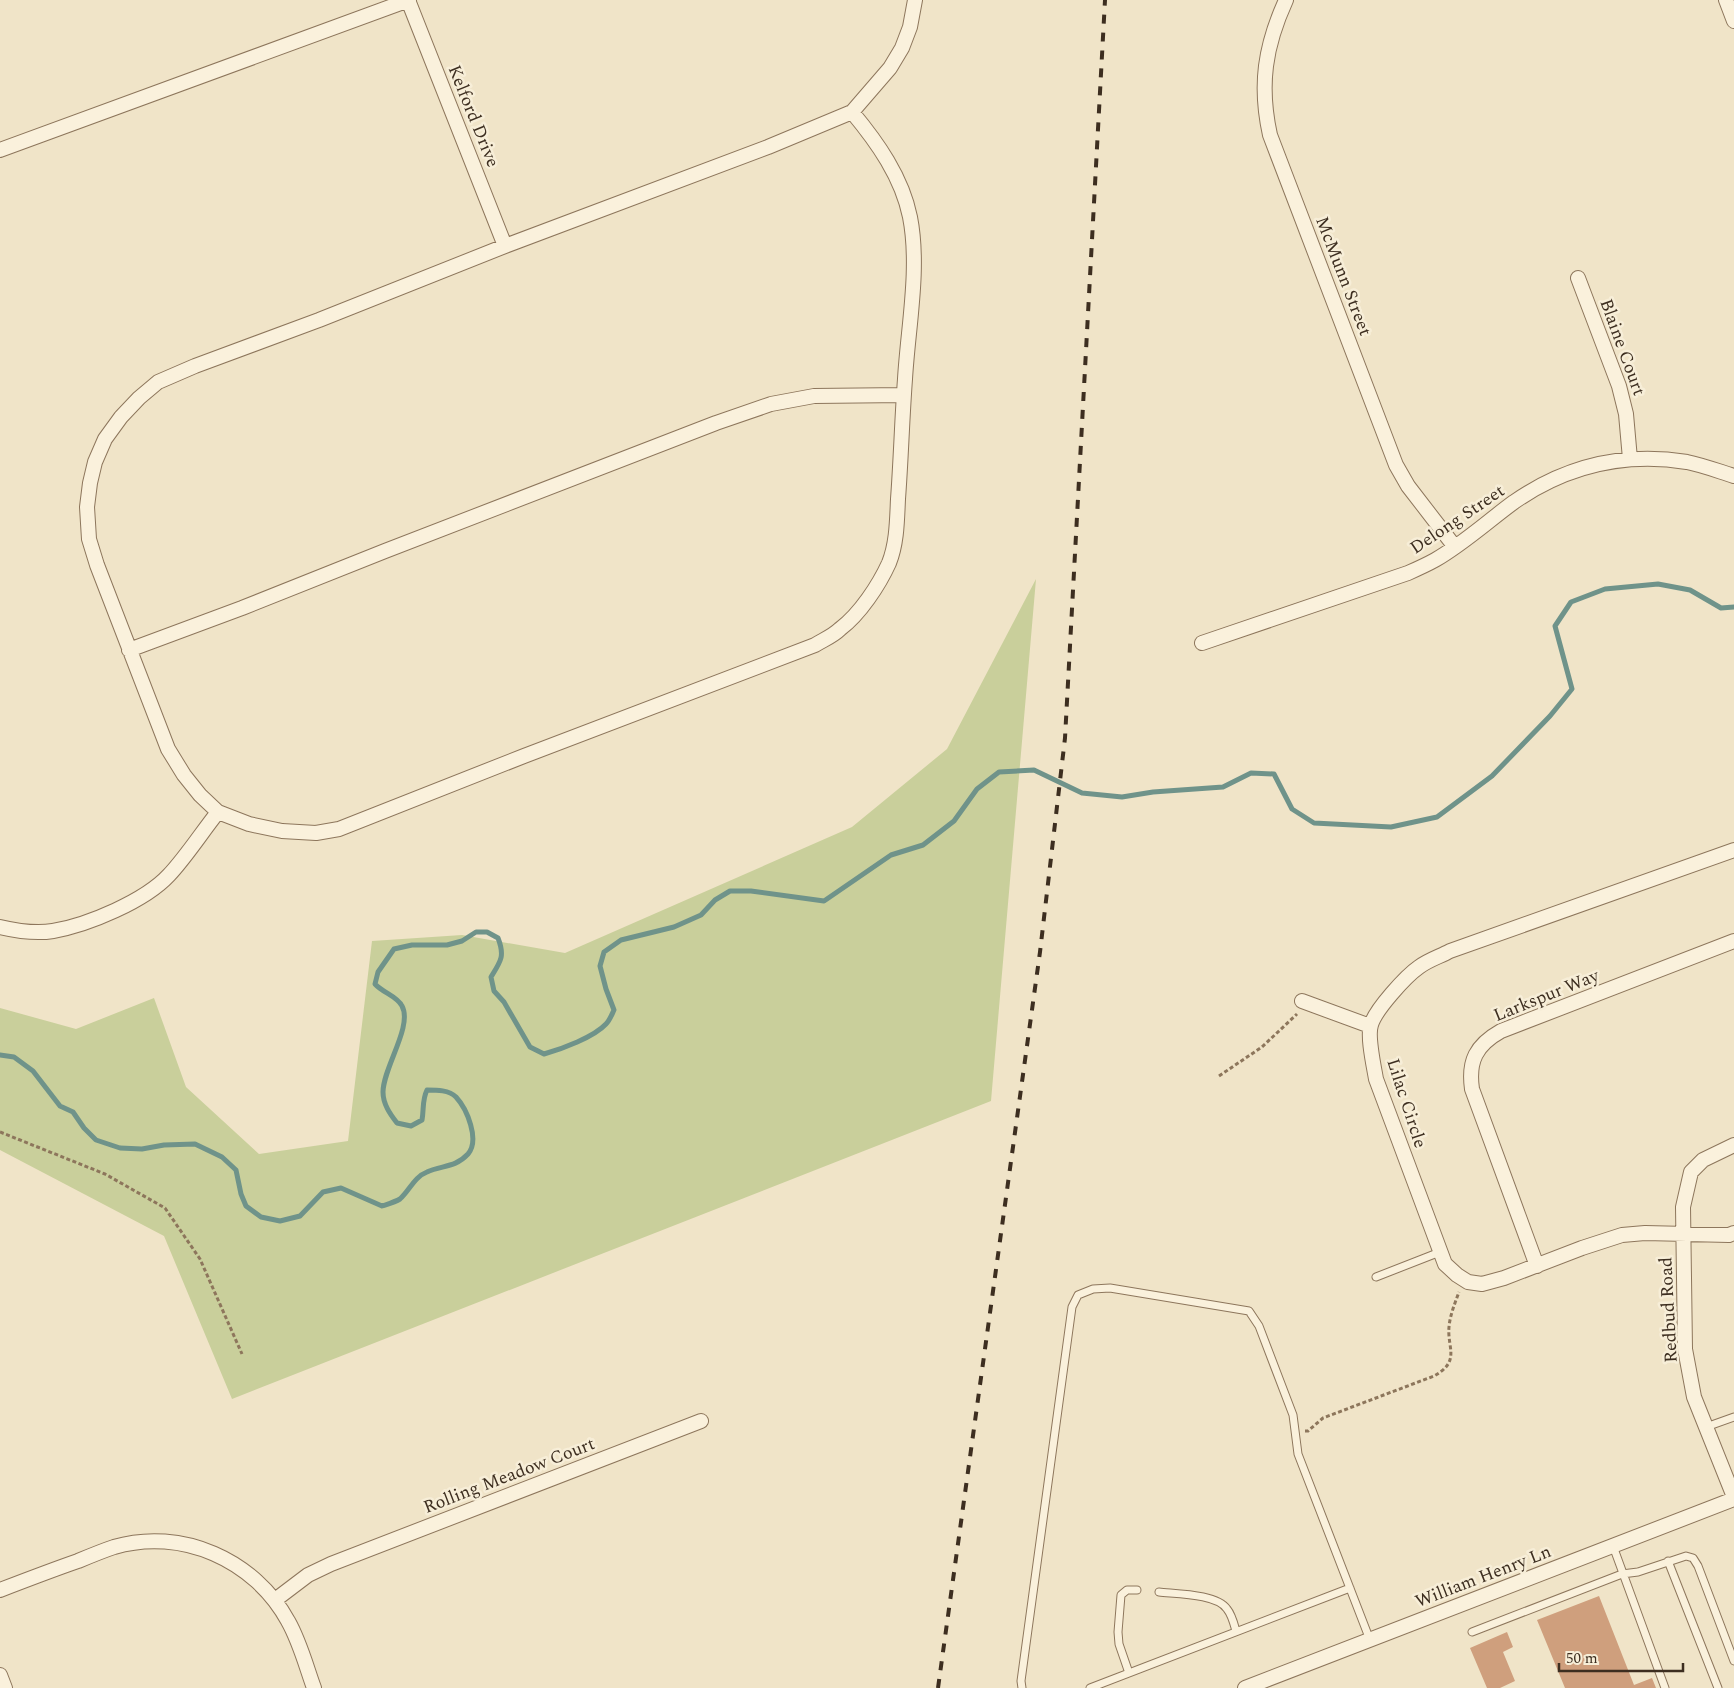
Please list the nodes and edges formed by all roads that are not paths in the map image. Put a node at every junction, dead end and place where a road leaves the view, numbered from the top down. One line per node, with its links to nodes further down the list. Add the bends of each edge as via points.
1 (408, 0): 7 (street); 8 (street, Kelford Drive)
2 (915, 0): 6 (street, via 902,48 890,68)
3 (1286, 0): 13 (street, McMunn Street, via 1266,63 1265,110 1270,135 1396,465 1408,486)
4 (1726, 0): 5 (street)
5 (1734, 21)
6 (852, 112): 8 (street); 10 (street, via 900,184 910,216 915,252)
7 (0, 150)
8 (506, 246): 15 (street, via 158,382 121,417 105,439 95,462 87,507 89,538)
9 (1578, 278): 11 (street, Blaine Court, via 1619,386 1626,414)
10 (904, 395): 15 (street, via 814,396 771,404); 16 (street, via 896,531 890,561 876,588 855,614 841,629 815,645 339,828 316,833 282,831 249,824)
11 (1630, 459): 12 (street, Delong Street, via 1659,458); 13 (street, Delong Street, via 1602,462 1542,484)
12 (1734, 476)
13 (1455, 547): 14 (street, Delong Street, via 1408,573)
14 (1202, 643)
15 (129, 650): 16 (street, via 168,749 184,775)
16 (218, 812): 18 (street, via 168,876 138,899 72,927 32,932)
17 (1734, 850): 21 (street, via 1450,951 1420,966 1379,1009)
18 (0, 927)
19 (1734, 941): 26 (street, Larkspur Way, via 1501,1031 1489,1038 1472,1061 1472,1089)
20 (1305, 1002): 21 (street)
21 (1370, 1026): 25 (street, Lilac Circle, via 1376,1079)
22 (1734, 1145): 24 (street, via 1703,1160 1691,1172 1683,1207)
23 (1734, 1233): 24 (street)
24 (1684, 1234): 26 (street, via 1622,1235); 30 (street, Redbud Road, via 1686,1349 1694,1396)
25 (1440, 1252): 26 (street, Lilac Circle, via 1446,1264 1468,1282 1482,1284); 27 (lane)
26 (1537, 1266)
27 (1376, 1277)
28 (1734, 1416): 30 (lane)
29 (700, 1421): 39 (street, Rolling Meadow Court, via 330,1564 308,1575)
30 (1706, 1427): 31 (street, Redbud Road)
31 (1734, 1498): 32 (street, William Henry Ln)
32 (1613, 1546): 34 (lane); 42 (street, William Henry Ln)
33 (1668, 1561): 34 (lane); 43 (lane, via 1686,1556 1693,1558); 52 (lane)
34 (1622, 1574): 41 (lane); 51 (lane)
35 (1350, 1588): 40 (lane); 42 (lane); 48 (lane, via 1298,1454 1293,1414 1260,1326 1249,1311 1110,1288 1094,1289 1078,1295 1072,1307)
36 (0, 1590): 39 (street, via 114,1547 169,1542 214,1553 235,1564)
37 (1137, 1590): 44 (lane, via 1128,1590 1122,1595 1118,1632)
38 (1159, 1592): 40 (lane, via 1221,1602 1228,1610)
39 (275, 1600): 47 (street, via 289,1621)
40 (1236, 1632): 44 (lane)
41 (1472, 1632)
42 (1370, 1640): 50 (street, William Henry Ln)
43 (1734, 1661)
44 (1130, 1673): 49 (lane)
45 (0, 1675): 46 (street)
46 (5, 1688)
47 (314, 1688)
48 (1022, 1688)
49 (1090, 1688)
50 (1245, 1688)
51 (1665, 1688)
52 (1718, 1688)

